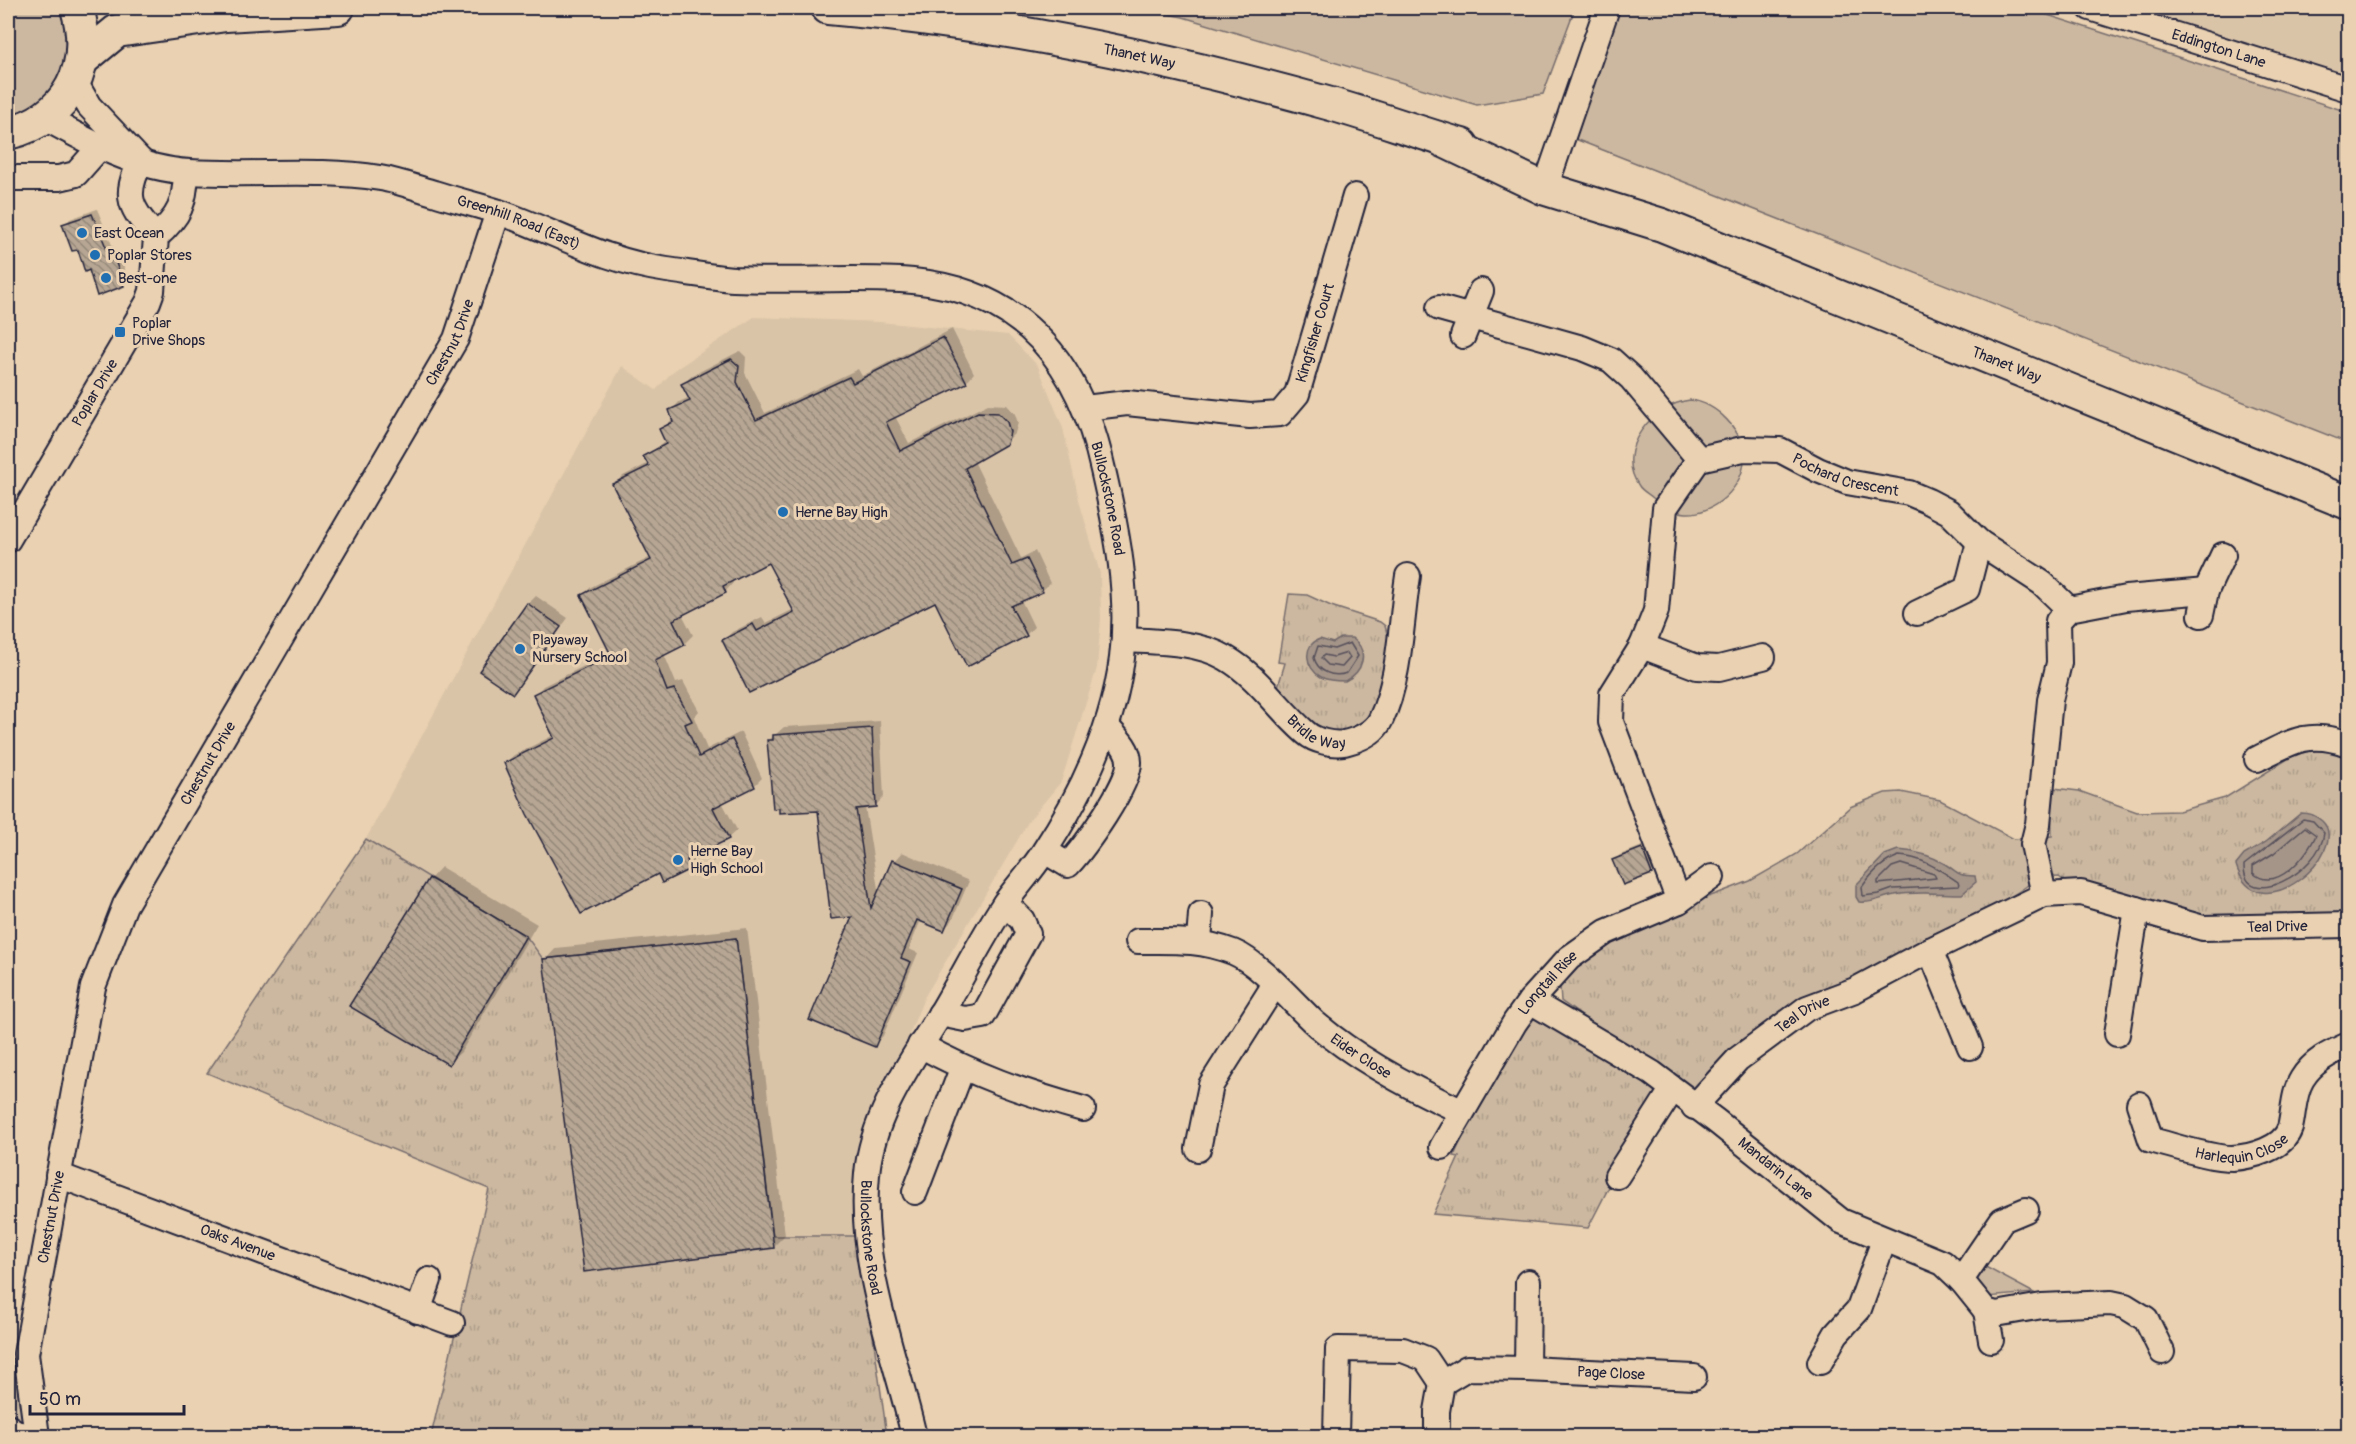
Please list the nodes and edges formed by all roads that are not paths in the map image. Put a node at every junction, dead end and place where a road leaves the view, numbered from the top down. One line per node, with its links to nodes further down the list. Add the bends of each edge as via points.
1 (76, 8): 6 (main road, via 83,31)
2 (338, 8): 6 (main road, via 226,15 117,31)
3 (828, 8): 9 (main road, Thanet Way, via 981,27 1148,58 1329,104)
4 (1607, 8): 12 (street)
5 (2090, 8): 7 (street, Eddington Lane)
6 (79, 70): 8 (main road); 11 (street, via 88,106)
7 (2349, 89)
8 (21, 131): 10 (street, Greenhill Road (East))
9 (1442, 140): 12 (main road, Thanet Way); 17 (main road, Thanet Way, via 1543,188)
10 (99, 148): 11 (street, Greenhill Road (East)); 14 (street, via 76,174)
11 (141, 161): 13 (street, Greenhill Road (East)); 18 (street, via 130,182 132,203)
12 (1551, 171): 17 (main road, Thanet Way)
13 (186, 172): 16 (street, Greenhill Road (East), via 294,171 383,178); 18 (street, via 185,196 177,215)
14 (8, 178)
15 (1356, 196): 23 (street, Kingfisher Court, via 1297,394 1280,414 1250,416 1127,402)
16 (498, 212): 20 (street, Greenhill Road (East), via 593,253 658,269 729,278 915,282 963,291); 66 (street, Chestnut Drive, via 456,339 125,905 93,987)
17 (1662, 225): 25 (main road, Thanet Way)
18 (156, 237): 26 (street, Poplar Drive, via 148,302)
19 (1481, 291): 22 (street)
20 (998, 305): 23 (street, Bullockstone Road, via 1039,335 1067,371)
21 (1439, 308): 22 (street)
22 (1467, 326): 24 (street, via 1582,348 1611,360)
23 (1085, 408): 34 (street, Bullockstone Road, via 1098,448 1119,554)
24 (1699, 459): 27 (street, Pochard Crescent, via 1743,449 1780,450 1847,482 1928,501 1949,512); 35 (street, via 1665,508 1656,611)
25 (2349, 502)
26 (8, 540)
27 (1978, 542): 31 (street, Pochard Crescent, via 2042,584); 32 (street, via 1967,589)
28 (2223, 555): 30 (street)
29 (1408, 576): 34 (street, Bridle Way, via 1394,670 1380,721 1359,740 1335,745 1307,735 1258,681 1226,658 1190,646)
30 (2206, 591): 31 (street, via 2126,598); 33 (street)
31 (2069, 609): 42 (street, via 2058,621 2059,663 2050,700 2033,844)
32 (1917, 613)
33 (2201, 615)
34 (1124, 640): 37 (street, Bullockstone Road, via 1118,688)
35 (1642, 646): 36 (street, via 1697,667 1719,668); 43 (street, via 1612,694 1611,722)
36 (1763, 657)
37 (1107, 728): 40 (street, Bullockstone Road); 40 (street, via 1123,744 1129,762 1122,783 1087,844 1068,865)
38 (2349, 744): 39 (street, via 2312,736)
39 (2257, 759)
40 (1045, 851): 44 (street, Bullockstone Road)
41 (1712, 877): 43 (street, Longtail Rise)
42 (2044, 895): 45 (street, Teal Drive, via 2081,893); 50 (street, Teal Drive)
43 (1679, 901): 52 (street, Longtail Rise, via 1606,933 1569,958)
44 (1005, 903): 53 (street, Bullockstone Road); 53 (street, via 1022,920 1028,933 983,1016 965,1019)
45 (2137, 909): 47 (street, Teal Drive, via 2203,928); 54 (street)
46 (1201, 914): 49 (street)
47 (2349, 925)
48 (1138, 941): 49 (street, Eider Close)
49 (1199, 941): 51 (street, Eider Close, via 1236,954)
50 (1930, 950): 57 (street); 61 (street, Teal Drive, via 1855,990 1807,1008 1738,1059)
51 (1275, 984): 63 (street, Eider Close, via 1315,1023 1369,1060 1433,1099); 65 (street, via 1211,1085)
52 (1530, 1001): 59 (street, Mandarin Lane, via 1652,1073); 63 (street, Longtail Rise)
53 (940, 1014): 55 (street, Bullockstone Road)
54 (2116, 1035)
55 (920, 1045): 58 (street); 87 (street, Bullockstone Road, via 892,1095 876,1135 867,1169 865,1224 874,1288)
56 (2349, 1045): 60 (street, Harlequin Close, via 2321,1058 2302,1079 2295,1093 2289,1130 2282,1140 2249,1156 2229,1158 2151,1140)
57 (1970, 1047)
58 (962, 1069): 62 (street, via 1015,1090); 68 (street)
59 (1672, 1090): 61 (street, Mandarin Lane); 67 (street)
60 (2139, 1104)
61 (1694, 1107): 70 (street, Mandarin Lane, via 1841,1221)
62 (1083, 1109)
63 (1461, 1111): 64 (street, Longtail Rise)
64 (1442, 1147)
65 (1198, 1149)
66 (58, 1175): 74 (street, Oaks Avenue); 79 (street, Chestnut Drive)
67 (1617, 1176)
68 (915, 1192)
69 (2026, 1210): 72 (street, via 2002,1220)
70 (1884, 1240): 72 (street, Mandarin Lane, via 1943,1263); 80 (street, via 1859,1309 1836,1334)
71 (429, 1280): 74 (street)
72 (1961, 1280): 75 (street, Mandarin Lane)
73 (1528, 1282): 81 (street)
74 (418, 1311): 76 (street, Oaks Avenue)
75 (1986, 1311): 77 (street, Mandarin Lane); 78 (street, via 1996,1314 2042,1306 2111,1303 2125,1306 2146,1319)
76 (452, 1323)
77 (1991, 1340)
78 (2162, 1352)
79 (17, 1360): 86 (street, Chestnut Drive)
80 (1820, 1362)
81 (1527, 1369): 82 (street, Page Close); 83 (street, Page Close, via 1467,1368)
82 (1694, 1377)
83 (1442, 1383): 88 (street, via 1426,1359 1403,1350 1338,1349); 89 (street)
84 (8, 1427): 85 (street)
85 (22, 1437)
86 (38, 1437)
87 (914, 1437)
88 (1336, 1437)
89 (1437, 1437)

